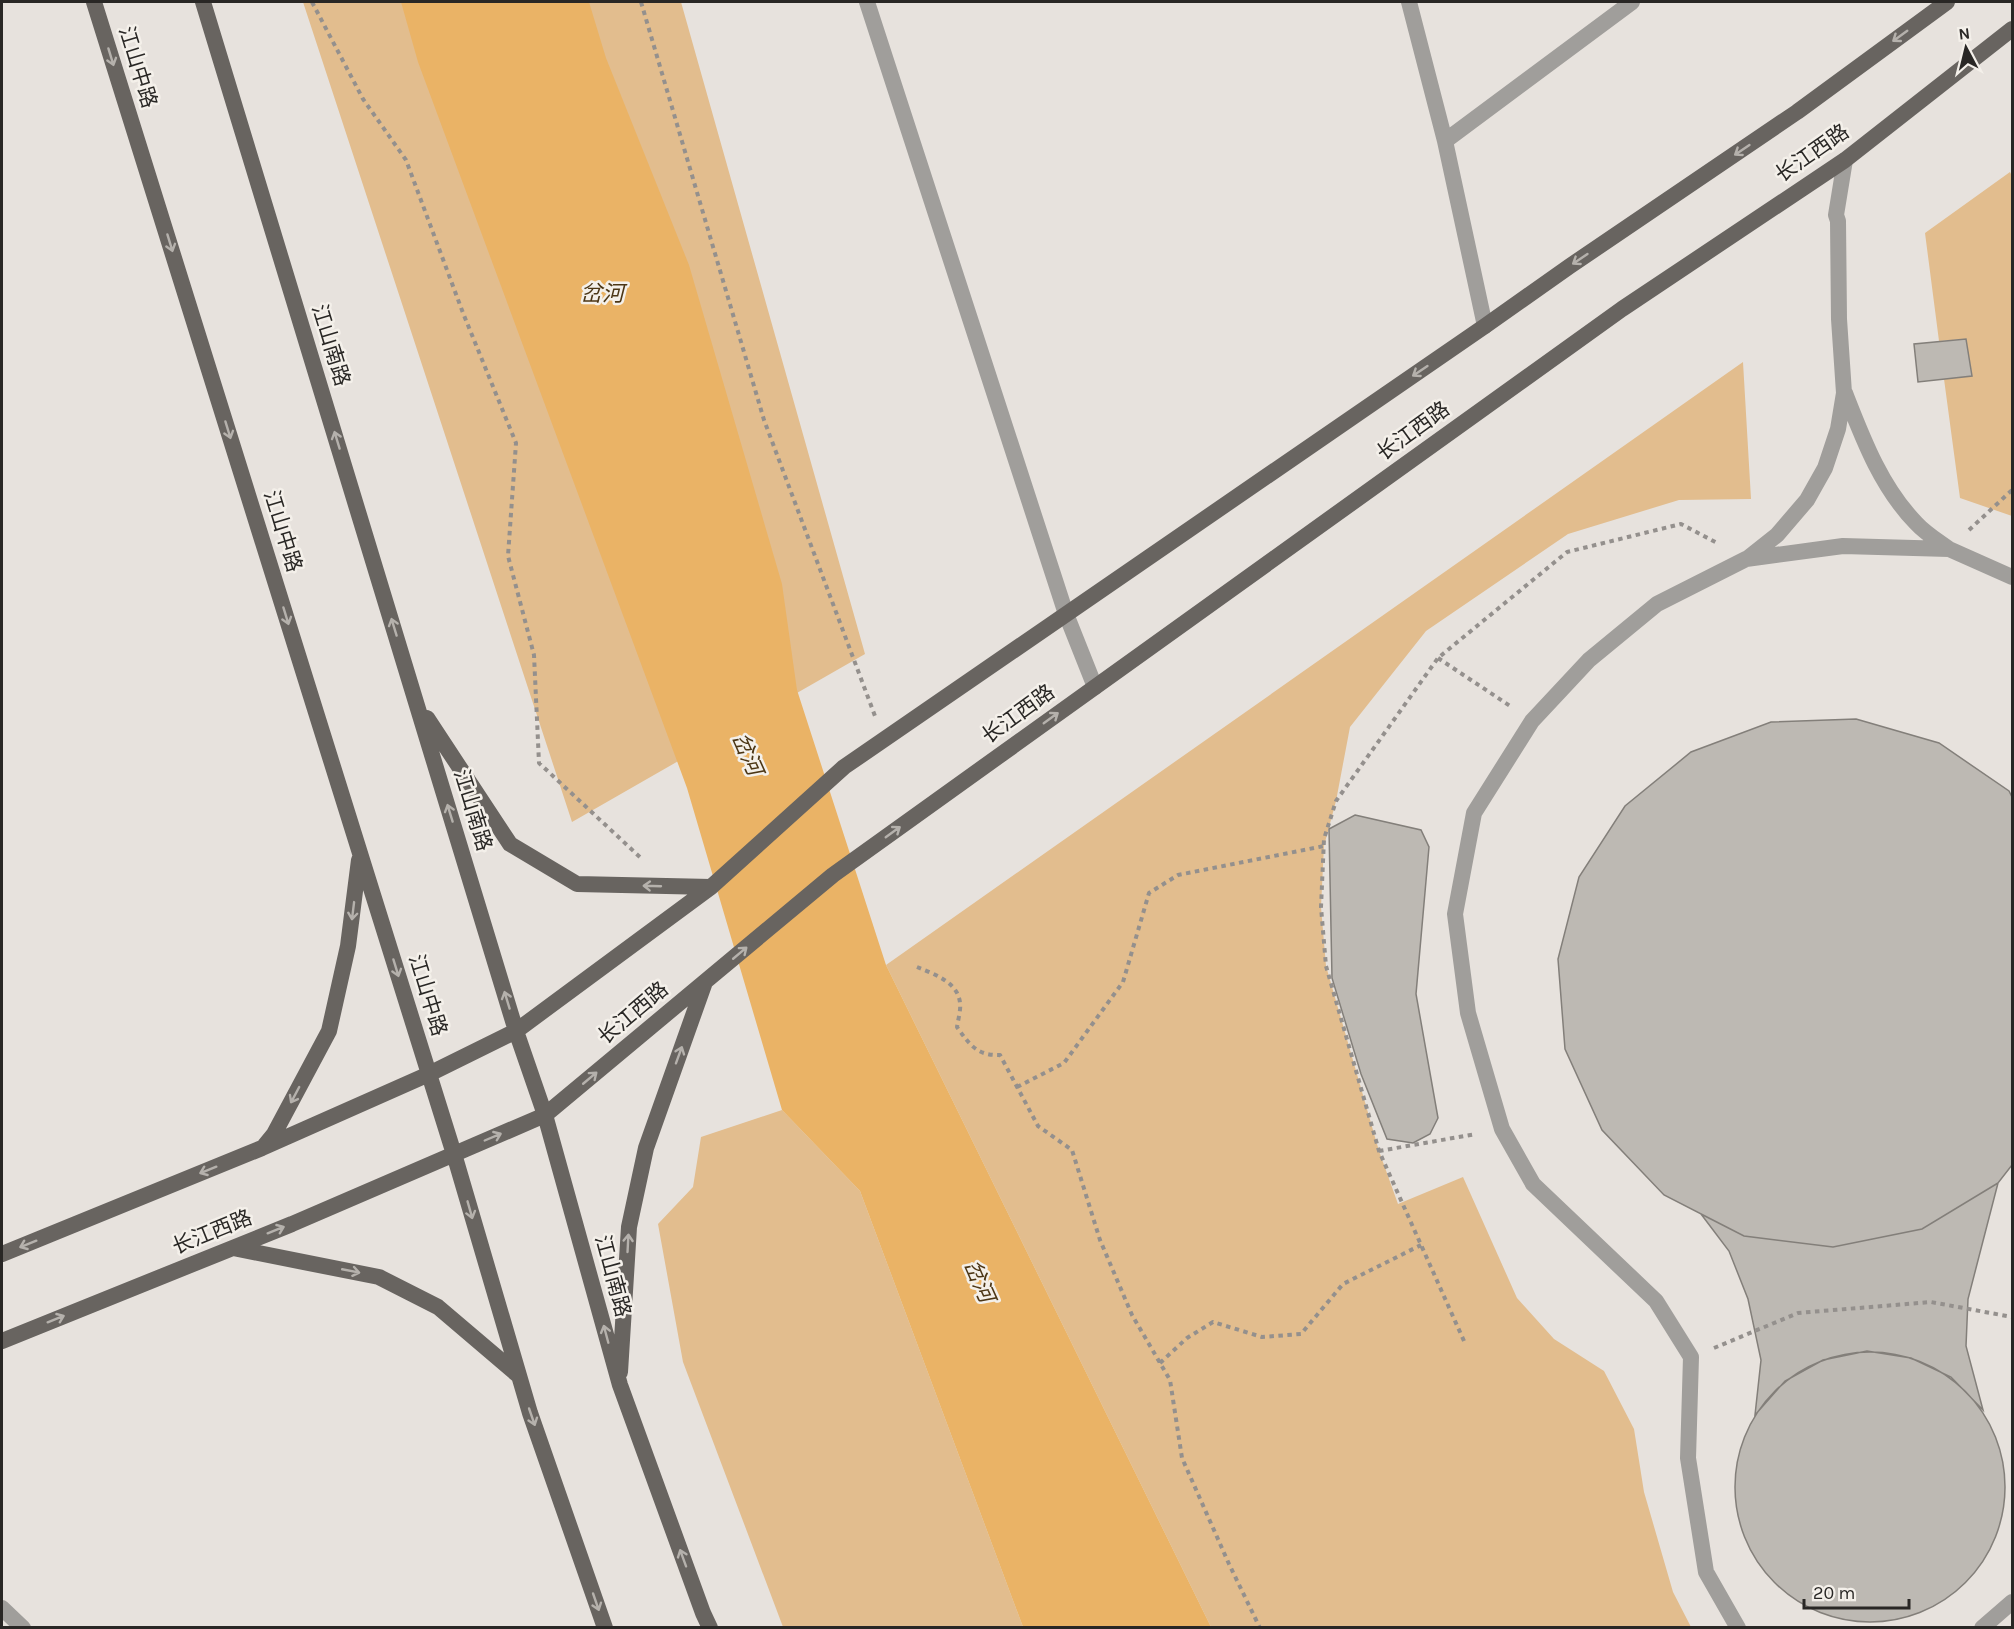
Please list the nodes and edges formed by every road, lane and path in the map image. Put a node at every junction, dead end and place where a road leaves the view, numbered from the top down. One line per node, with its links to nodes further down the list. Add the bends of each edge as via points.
1 (94, 2): 25 (main road, 江山中路, one-way to 25)
2 (203, 2): 21 (main road, 江山南路, one-way to 2)
3 (312, 2): 26 (path, via 363,99 406,160 516,443 508,556 534,655 539,763)
4 (641, 2): 23 (path, via 764,420)
5 (867, 2): 18 (street)
6 (1409, 2): 10 (street)
7 (1632, 2): 10 (street)
8 (1947, 2): 12 (main road, 长江西路, one-way to 12, via 1797,112)
9 (2013, 29): 11 (main road, 长江西路)
10 (1445, 141): 12 (street)
11 (1845, 160): 13 (street, via 1836,215); 20 (main road, 长江西路, via 1622,309)
12 (1485, 326): 18 (main road, 长江西路, one-way to 18)
13 (1844, 393): 15 (street, via 1870,456 1892,491 1916,524); 16 (street, via 1838,429 1825,468 1807,500 1777,536)
14 (2013, 490): 15 (path)
15 (1948, 549): 16 (street, via 1843,546); 17 (street)
16 (1746, 559): 22 (street, via 1657,604 1589,660)
17 (2013, 577)
18 (1066, 614): 20 (street); 23 (main road, 长江西路)
19 (1438, 658): 22 (path)
20 (1095, 687): 29 (main road, 长江西路, one-way to 20, via 833,875)
21 (417, 702): 26 (main road, one-way to 21, via 577,884 510,843); 30 (main road, 江山南路, one-way to 21)
22 (1532, 721): 34 (street, via 1473,813 1455,914 1468,1012)
23 (884, 739): 27 (main road, 长江西路, via 843,766)
24 (1324, 846): 32 (path, via 1178,875 1149,893 1123,982 1064,1063)
25 (360, 853): 31 (main road, 江山中路, one-way to 31); 35 (main road, one-way to 35, via 348,946 329,1031 274,1134)
26 (671, 886): 27 (main road)
27 (711, 887): 30 (main road, 长江西路)
28 (917, 967): 32 (path, via 954,986 960,1003 957,1027 971,1047 999,1055)
29 (705, 981): 33 (main road, 长江西路, one-way to 29); 46 (main road, one-way to 29, via 629,1227 646,1148)
30 (516, 1031): 31 (main road, 长江西路); 33 (main road, 江山南路)
31 (429, 1074): 35 (main road, 长江西路); 37 (main road)
32 (1017, 1088): 44 (path, via 1038,1126 1072,1150 1100,1240 1132,1315)
33 (545, 1115): 37 (main road, 长江西路, one-way to 33); 46 (main road, 江山南路, one-way to 33)
34 (1502, 1130): 36 (path); 43 (street, via 1533,1184 1656,1301)
35 (262, 1148): 40 (main road, 长江西路, one-way to 40)
36 (1379, 1150)
37 (454, 1154): 39 (main road, 长江西路, one-way to 37); 45 (main road, one-way to 45)
38 (1421, 1245): 44 (path, via 1343,1284 1301,1334 1262,1337 1212,1322)
39 (232, 1248): 42 (main road, 长江西路, one-way to 39); 45 (main road, one-way to 45, via 378,1277 438,1307)
40 (2, 1254)
41 (2013, 1317): 43 (path, via 1931,1302 1798,1313)
42 (2, 1341)
43 (1691, 1357): 53 (street, via 1688,1458 1706,1572)
44 (1160, 1363): 52 (path, via 1170,1380 1182,1458)
45 (519, 1376): 50 (main road, one-way to 50)
46 (620, 1385): 51 (main road, 江山南路, one-way to 46)
47 (2013, 1602): 54 (street)
48 (2, 1608): 49 (street)
49 (23, 1628)
50 (605, 1628)
51 (710, 1628)
52 (1260, 1628)
53 (1738, 1628)
54 (1982, 1628)

